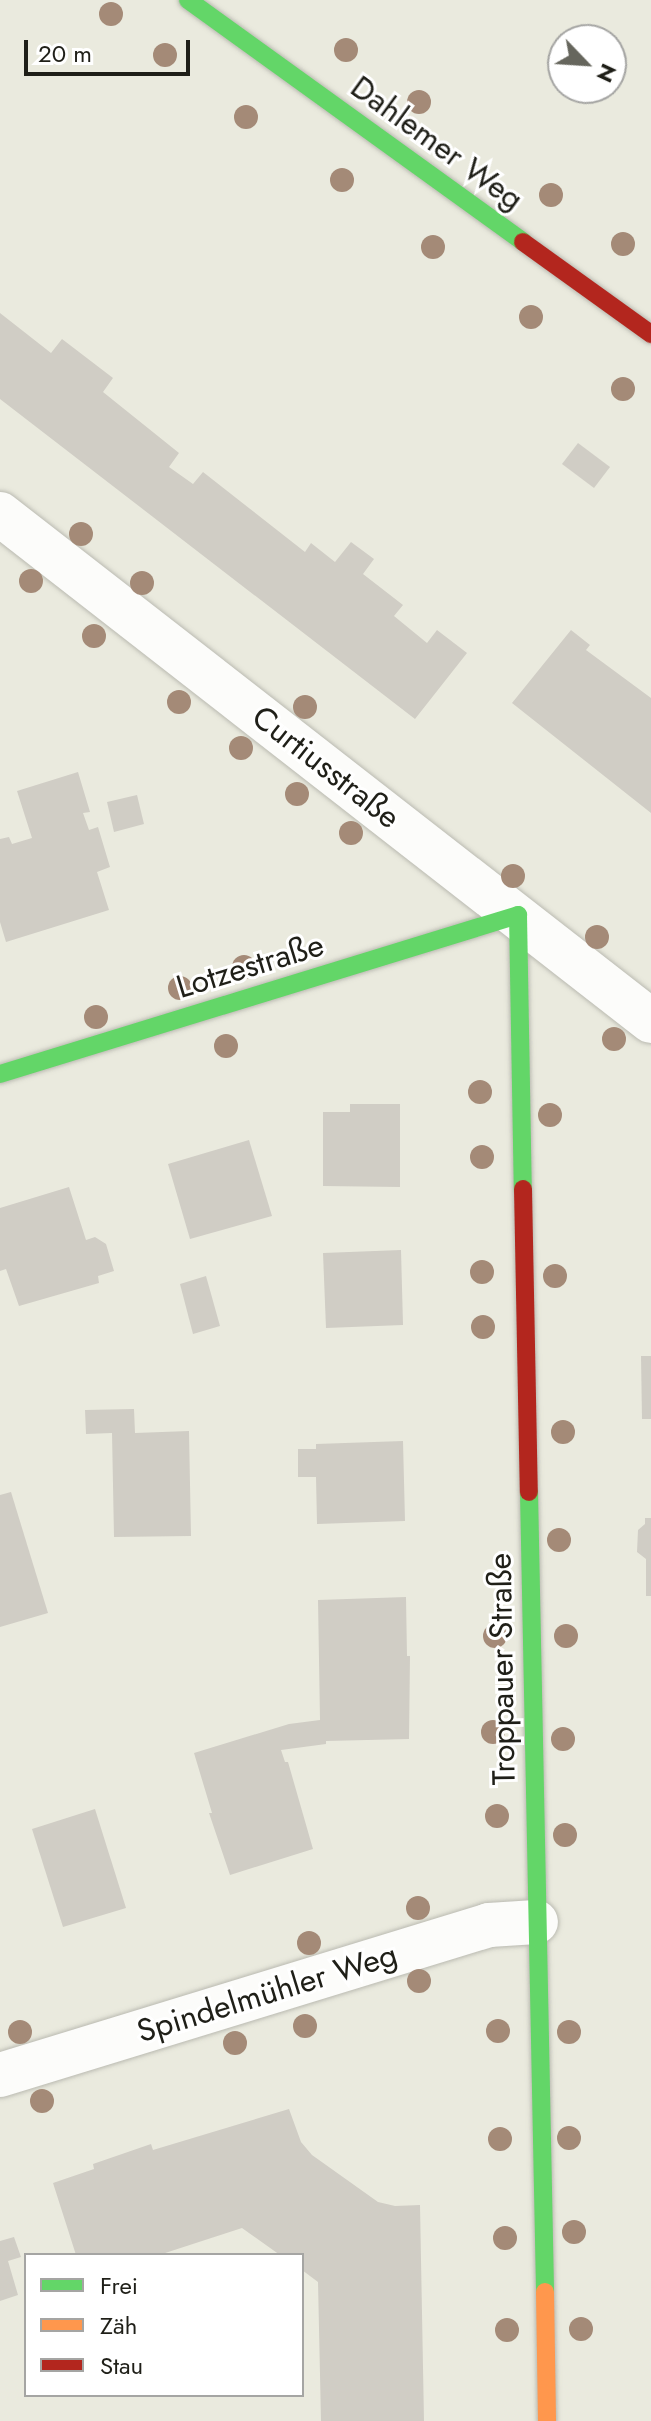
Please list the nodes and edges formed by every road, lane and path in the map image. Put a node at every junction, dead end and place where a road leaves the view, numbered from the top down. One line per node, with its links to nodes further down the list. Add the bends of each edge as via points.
1 (188, 0): 2 (street, Dahlemer Weg)
2 (651, 334)
3 (0, 514): 4 (street, Curtiusstraße)
4 (518, 915): 5 (street, Curtiusstraße); 6 (street, Lotzestraße); 7 (street, Troppauer Straße)
5 (651, 1021)
6 (0, 1074)
7 (536, 1922): 8 (street, Spindelmühler Weg, via 489,1925); 9 (street, Troppauer Straße)
8 (0, 2075)
9 (547, 2421)

